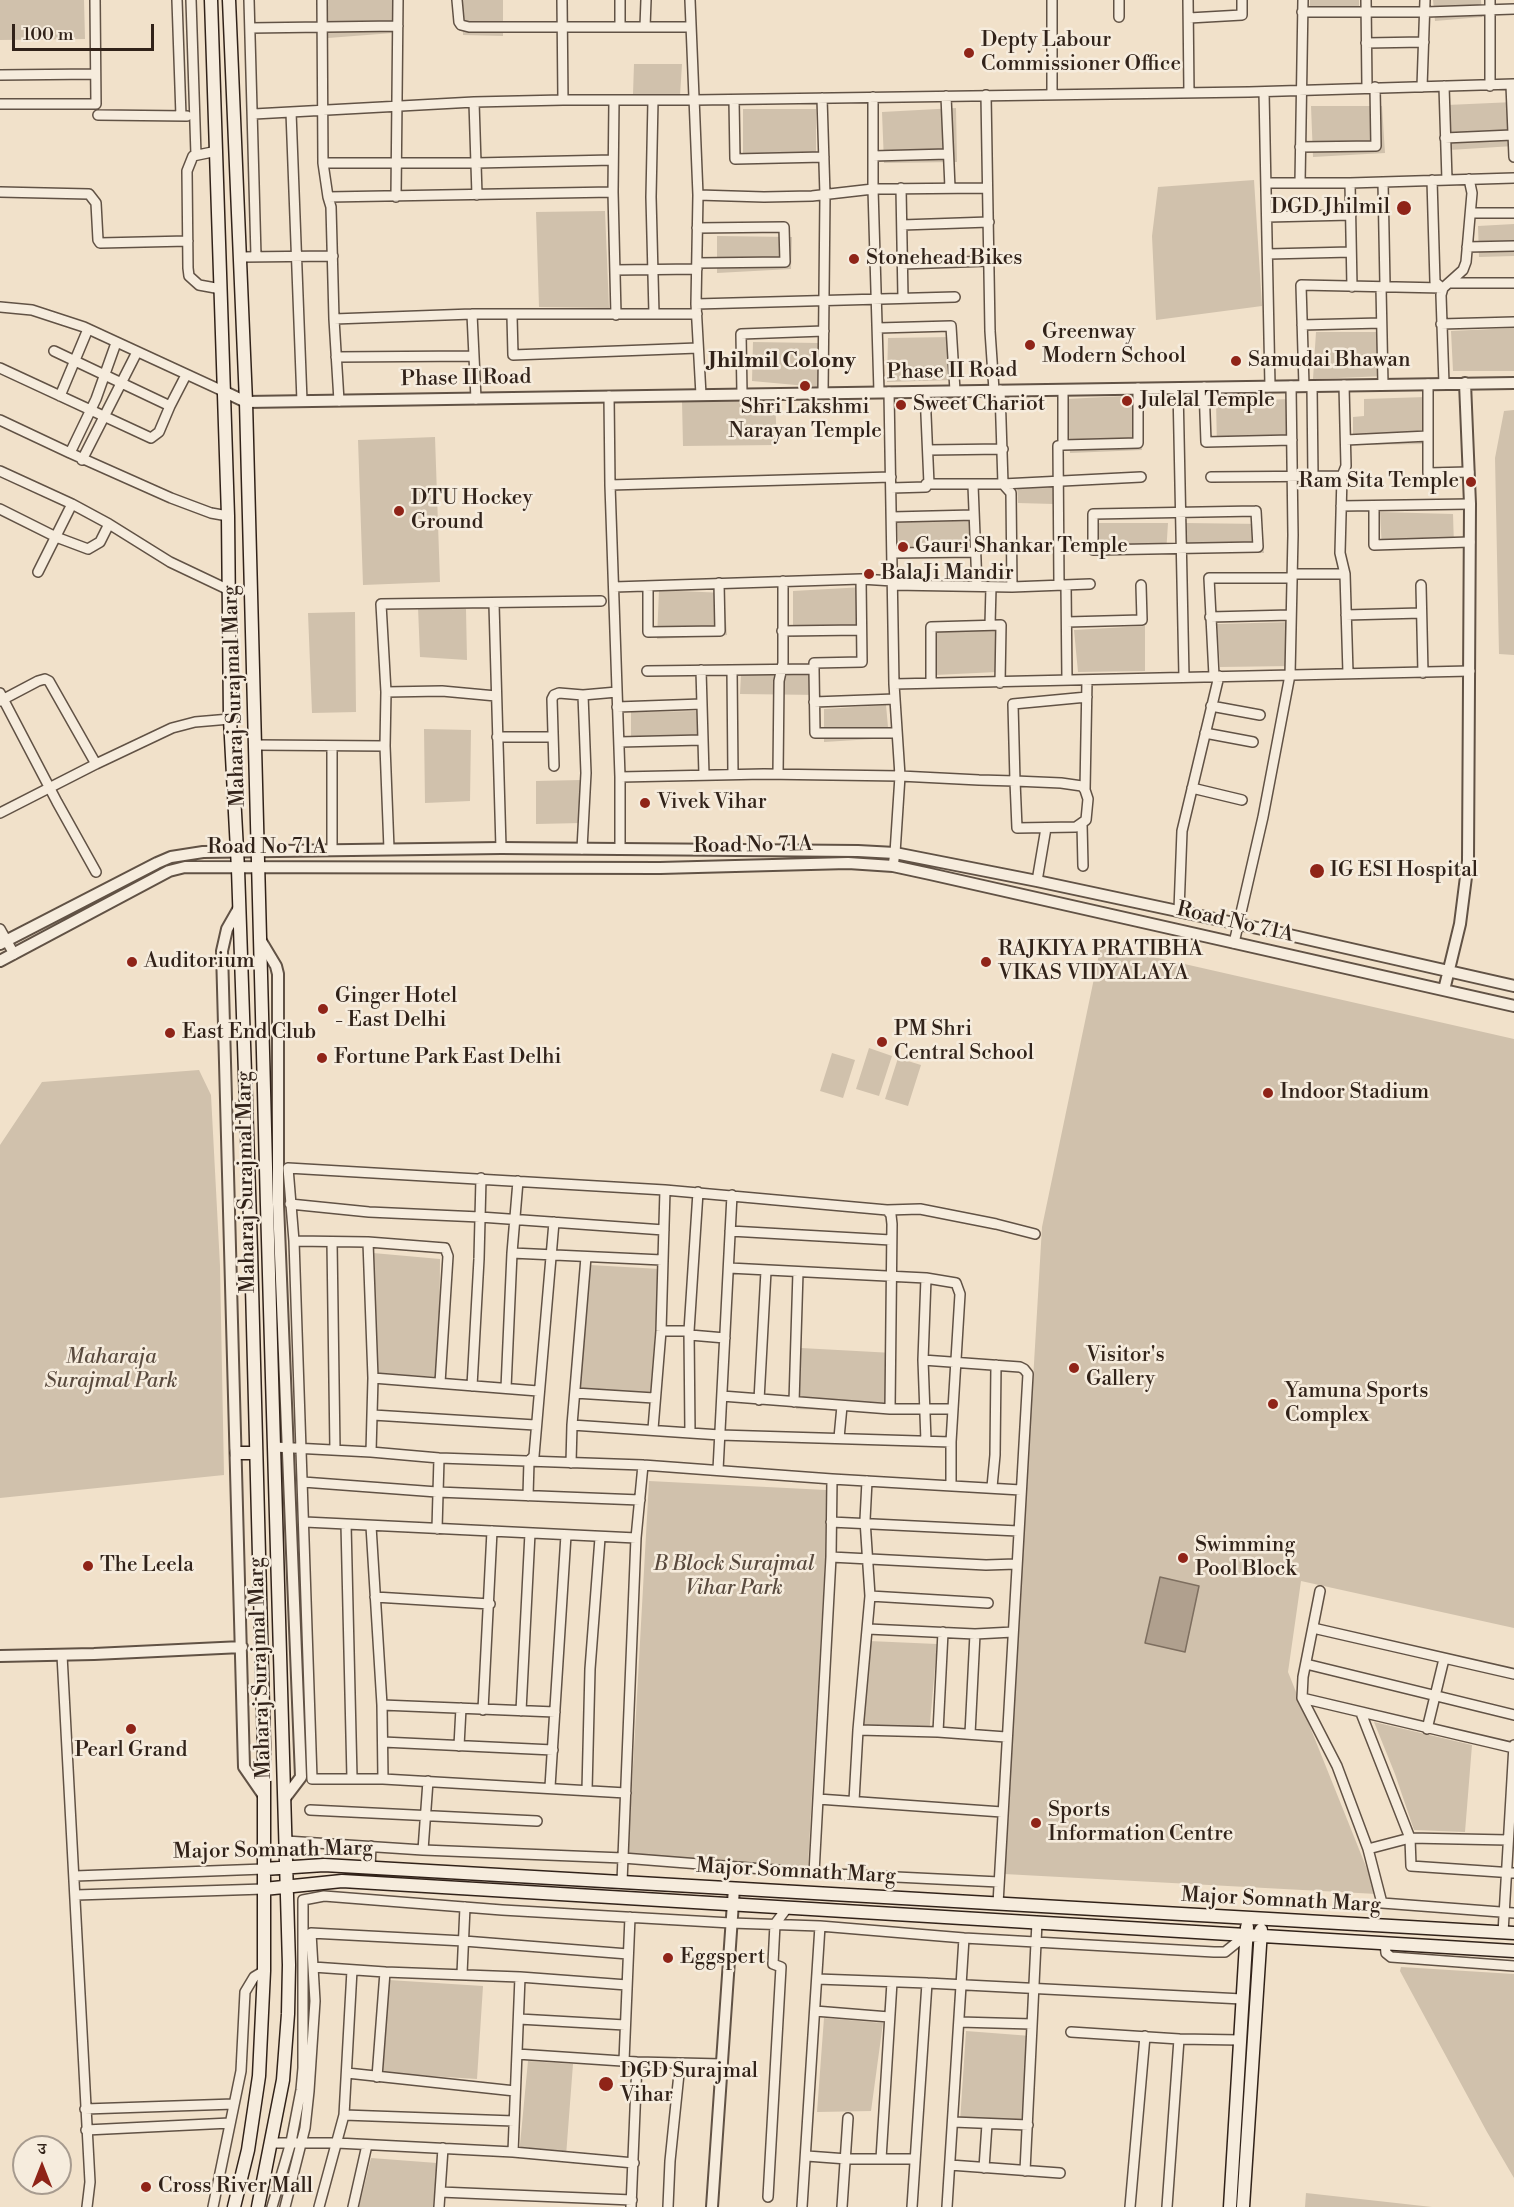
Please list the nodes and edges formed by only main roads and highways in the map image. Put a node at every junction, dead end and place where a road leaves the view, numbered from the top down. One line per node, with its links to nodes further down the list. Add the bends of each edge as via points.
1 (211, 0): 4 (main road, Maharaj Surajmal Marg, via 225,392 230,719)
2 (229, 0): 6 (main road, Maharaj Surajmal Marg, via 242,257 261,941 278,1204)
3 (237, 1453): 4 (main road)
4 (256, 1453): 5 (main road, Maharaj Surajmal Marg)
5 (264, 1869): 6 (main road, Major Somnath Marg); 8 (main road, Maharaj Surajmal Marg)
6 (287, 1869): 7 (main road, Maharaj Surajmal Marg); 9 (main road, Major Somnath Marg, via 324,1865)
7 (286, 1888): 8 (main road, Major Somnath Marg); 12 (main road, Major Somnath Marg, via 342,1881); 18 (main road, Maharaj Surajmal Marg, via 289,1965 283,2080)
8 (264, 1890): 17 (main road, Maharaj Surajmal Marg, via 259,2076 248,2150)
9 (1061, 1907): 10 (main road, Major Somnath Marg); 12 (main road)
10 (1247, 1919): 11 (main road, Major Somnath Marg); 14 (main road)
11 (1262, 1919): 13 (main road, Major Somnath Marg); 15 (main road)
12 (1061, 1923): 14 (main road, Major Somnath Marg)
13 (1508, 1933)
14 (1246, 1935): 15 (main road, Major Somnath Marg); 19 (main road)
15 (1260, 1936): 16 (main road, Major Somnath Marg); 20 (main road)
16 (1514, 1951)
17 (234, 2207)
18 (258, 2207)
19 (1230, 2207)
20 (1243, 2207)

